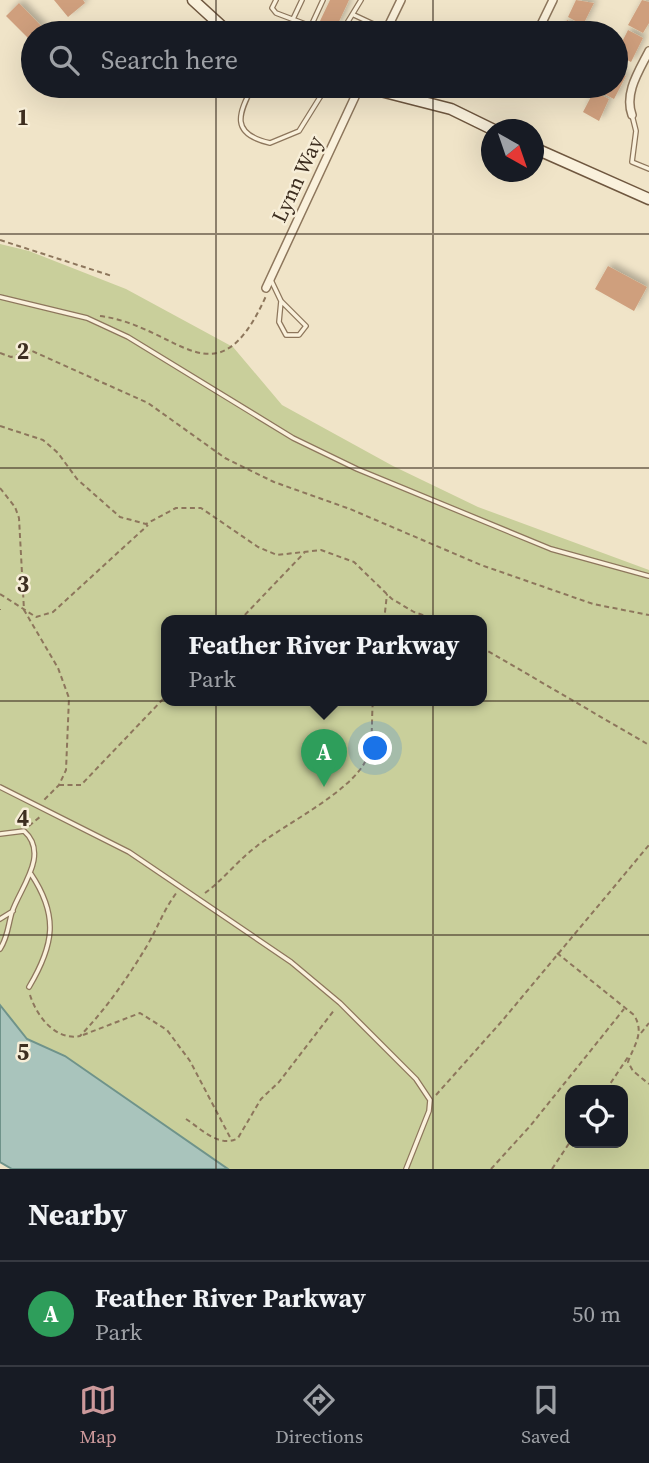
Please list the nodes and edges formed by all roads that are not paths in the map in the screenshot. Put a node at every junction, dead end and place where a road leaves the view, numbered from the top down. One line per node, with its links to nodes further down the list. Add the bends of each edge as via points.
1 (276, 0): 9 (lane, via 274,11)
2 (302, 0): 9 (lane)
3 (323, 0): 12 (lane)
4 (361, 0): 8 (lane)
5 (401, 0): 15 (street)
6 (553, 0): 16 (street)
7 (196, 1): 10 (main road)
8 (354, 15): 13 (lane); 14 (lane)
9 (293, 19): 11 (lane)
10 (217, 21)
11 (298, 21)
12 (313, 21)
13 (350, 21)
14 (365, 21)
15 (391, 21)
16 (543, 21)
17 (649, 51): 22 (street, via 628,104)
18 (247, 98): 19 (lane, via 239,121 247,133 270,143 299,131)
19 (320, 98)
20 (354, 98): 27 (street, Lynn Way)
21 (407, 98): 23 (main road, via 451,109)
22 (632, 115): 25 (lane, via 636,131 632,162)
23 (481, 123)
24 (544, 153): 26 (main road)
25 (649, 169)
26 (649, 200)
27 (270, 278): 28 (street, Lynn Way); 30 (lane)
28 (266, 288)
29 (0, 297): 31 (lane, via 87,318 175,363 293,438 357,469 551,549)
30 (281, 301): 30 (lane, via 306,326 299,335 286,335 282,328)
31 (649, 576)
32 (0, 787): 39 (lane, via 130,852 291,962 340,1003 416,1079 430,1100)
33 (0, 834): 34 (lane, via 24,831 33,844)
34 (31, 874): 35 (lane); 38 (lane, via 43,893 52,937)
35 (13, 911): 36 (lane); 37 (lane)
36 (0, 919)
37 (0, 949)
38 (29, 987)
39 (406, 1169)

